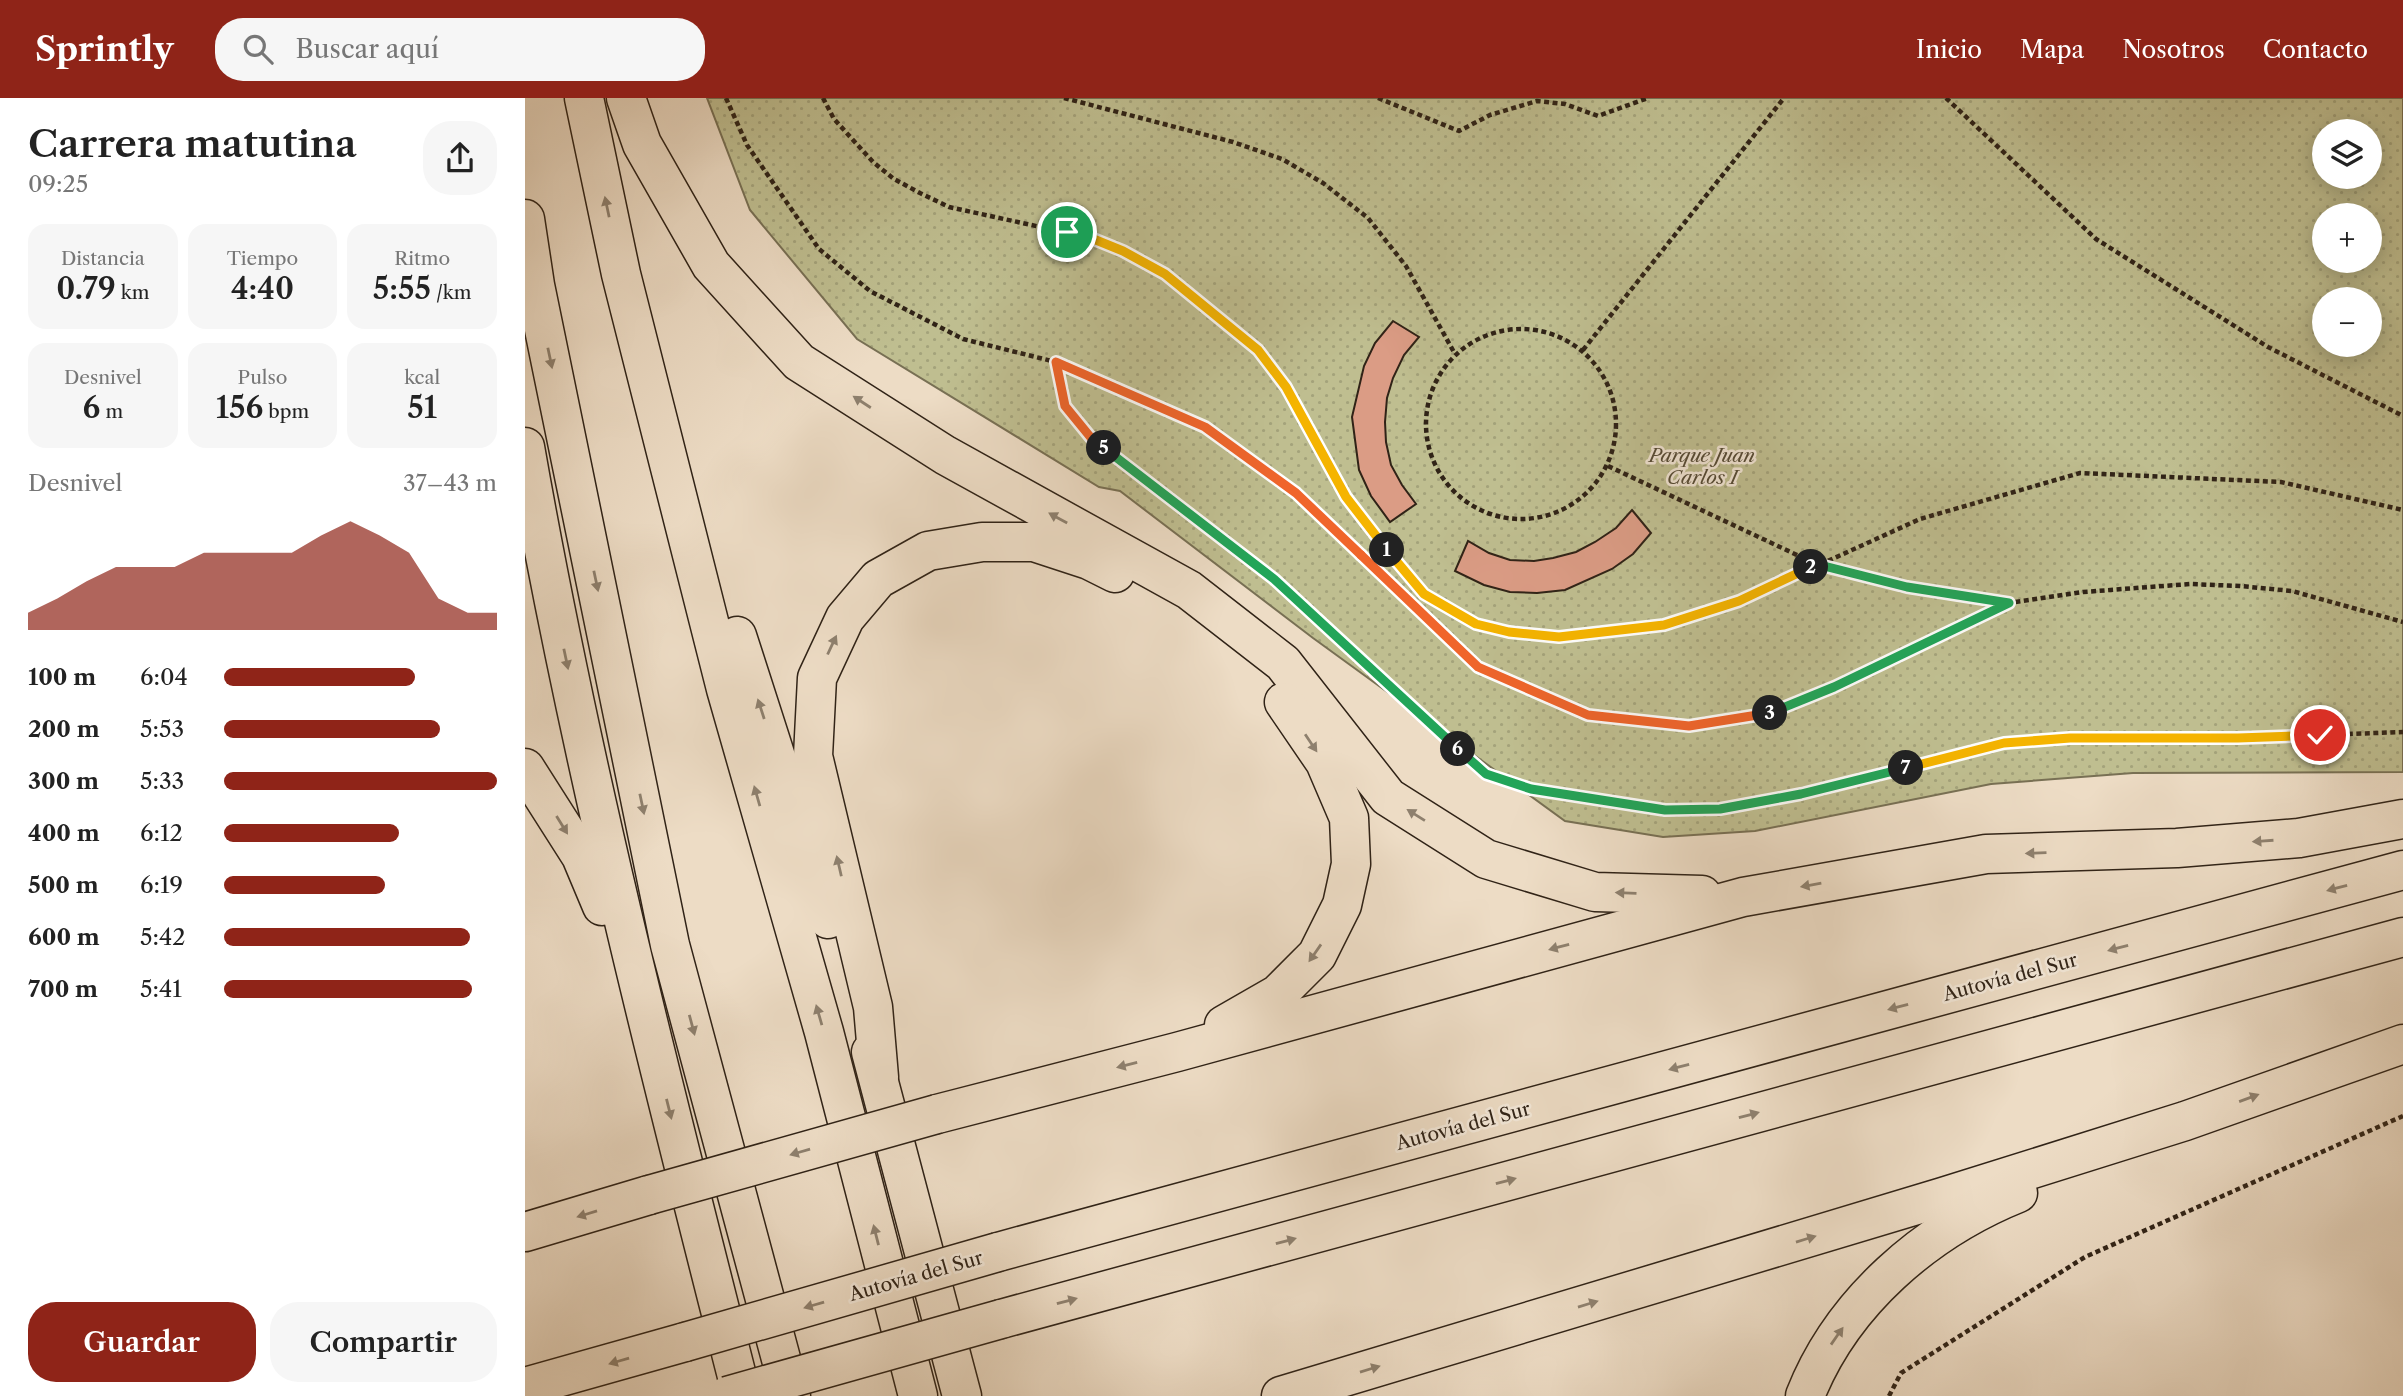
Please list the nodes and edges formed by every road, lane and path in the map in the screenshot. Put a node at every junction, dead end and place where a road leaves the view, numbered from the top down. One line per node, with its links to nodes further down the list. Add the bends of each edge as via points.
1 (584, 98): 11 (highway, one-way to 1)
2 (626, 98): 26 (highway, one-way to 2, via 1595,892 1486,859 1388,797 1283,663 1189,590 945,455 799,362 711,265 642,144)
3 (726, 98): 14 (path, via 747,145 819,249 870,291 963,339)
4 (823, 98): 19 (path, via 834,119 865,154 920,193 949,207 1091,238 1165,274 1197,298 1258,350 1286,387 1346,497 1424,594 1476,624 1559,637 1664,625 1739,601)
5 (1064, 98): 13 (path, via 1233,142 1282,159 1323,183 1367,218 1406,266)
6 (1378, 98): 7 (path, via 1459,131 1490,115 1537,101 1565,104 1598,116)
7 (1648, 98)
8 (1784, 98): 12 (path)
9 (1946, 98): 15 (path, via 2096,239 2268,347)
10 (525, 219): 38 (highway, one-way to 38, via 670,944)
11 (621, 274): 31 (highway, one-way to 11); 39 (highway, one-way to 11, via 824,1032 726,689)
12 (1583, 350): 13 (path, via 1547,331 1501,329); 17 (path, via 1608,382 1618,424)
13 (1455, 354): 17 (path, via 1435,381 1425,417 1431,460 1461,500 1497,518 1549,517 1584,498)
14 (1056, 362): 20 (path, via 1205,427 1296,493 1478,667 1588,715 1689,726 1764,715 1834,687); 22 (path, via 1065,406 1092,439 1274,579 1486,774 1531,789 1665,810 1720,809 1801,794 2004,743)
15 (2403, 416)
16 (525, 447): 28 (highway, one-way to 28, via 545,565)
17 (1608, 466): 19 (path)
18 (2403, 510): 19 (path, via 2281,482 2080,473 1920,519)
19 (1816, 564): 20 (path, via 1907,587)
20 (2009, 603): 21 (path, via 2190,584 2292,591)
21 (2403, 622)
22 (2403, 732)
23 (525, 768): 28 (highway, one-way to 28, via 581,856)
24 (2403, 819): 26 (highway, one-way to 26, via 2299,838 1986,855)
25 (2403, 870): 35 (highway, Autovía del Sur, one-way to 35, bridge, via 998,1252)
26 (1743, 897): 30 (highway, one-way to 30)
27 (2403, 937): 36 (highway, one-way to 27, bridge)
28 (640, 995): 37 (highway, one-way to 37)
29 (2403, 1044): 33 (highway, one-way to 29)
30 (1177, 1052): 31 (highway, one-way to 30, via 873,1007 813,756 817,678 845,618 878,579 928,551 982,542 1034,542 1089,560 1138,584 1221,641 1285,703 1325,762 1349,818 1351,864 1342,905 1317,955 1278,994); 34 (highway, one-way to 34, bridge, via 937,1114)
31 (879, 1077): 40 (highway)
32 (2403, 1116): 43 (path, via 2085,1257 1901,1373)
33 (2185, 1121): 41 (highway, one-way to 33); 42 (highway, one-way to 33, via 1834,1338 1875,1288 1929,1240 2000,1200 2139,1145)
34 (525, 1232)
35 (525, 1387)
36 (726, 1396)
37 (742, 1396)
38 (791, 1396)
39 (918, 1396)
40 (963, 1396)
41 (1281, 1396)
42 (1805, 1396)
43 (1889, 1396)

